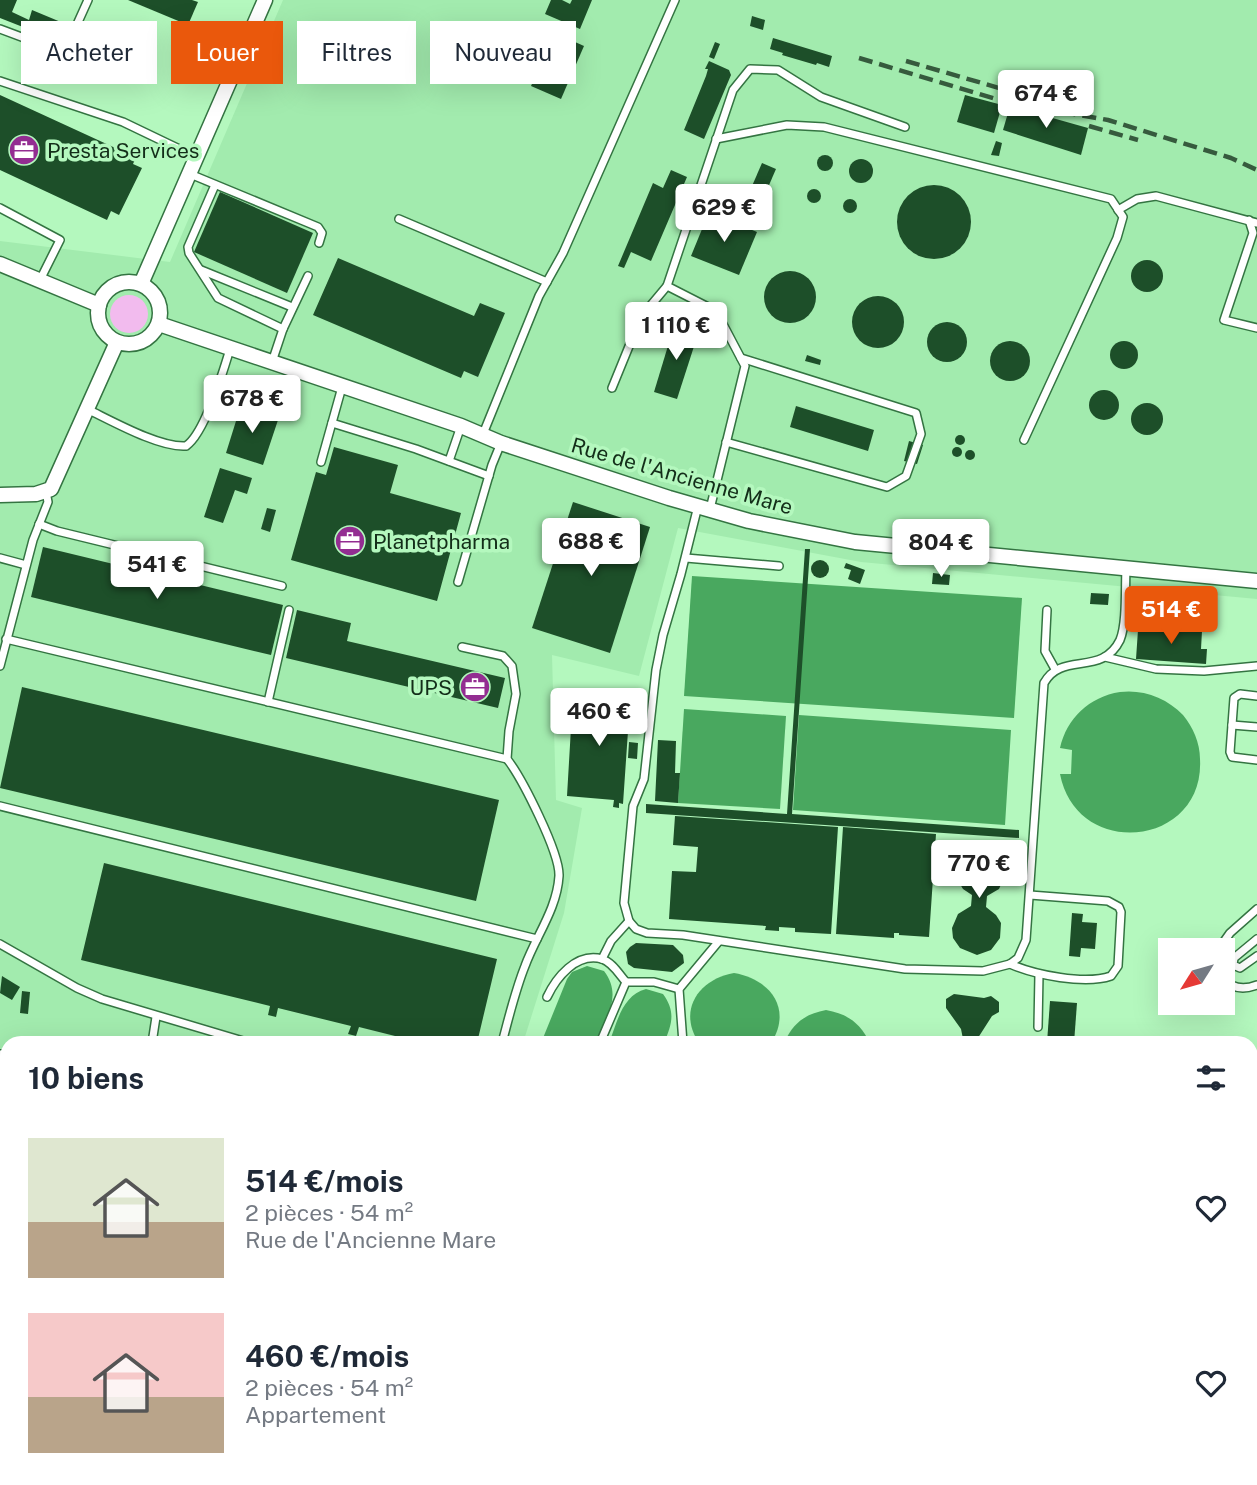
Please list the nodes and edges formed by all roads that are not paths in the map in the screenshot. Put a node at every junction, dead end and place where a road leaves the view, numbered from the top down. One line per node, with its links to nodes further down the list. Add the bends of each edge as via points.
1 (88, 0): 4 (lane, via 65,51)
2 (265, 0): 8 (street)
3 (675, 0): 20 (lane)
4 (0, 29)
5 (0, 81): 8 (lane, via 123,122)
6 (905, 127): 7 (lane, via 821,97 778,70 750,69 733,90)
7 (716, 139): 12 (lane, via 787,125 824,127 1111,199); 22 (lane)
8 (198, 158): 9 (street)
9 (190, 174): 10 (lane); 21 (street)
10 (215, 184): 15 (lane, via 317,227 322,233); 17 (lane, via 188,247)
11 (0, 208): 19 (lane, via 60,240)
12 (1118, 210): 14 (lane, via 1137,198 1156,196); 38 (lane, via 1123,217 1117,238)
13 (399, 219): 20 (lane)
14 (1253, 222): 26 (lane, via 1224,320)
15 (320, 243)
16 (0, 264): 19 (street)
17 (201, 270): 24 (lane); 27 (lane, via 222,302)
18 (308, 276): 24 (lane)
19 (39, 281): 23 (street)
20 (547, 282): 37 (lane)
21 (141, 284): 23 (street, via 115,285); 25 (street, via 158,300)
22 (667, 286): 30 (lane, via 716,311); 33 (lane, via 641,317)
23 (99, 305): 28 (street, via 99,323)
24 (292, 307): 27 (lane)
25 (159, 324): 28 (street, via 145,341); 29 (street, Rue de l'Ancienne Mare)
26 (1257, 328)
27 (283, 329): 31 (lane)
28 (117, 342): 34 (street)
29 (230, 349): 31 (street, Rue de l'Ancienne Mare); 34 (lane, via 198,433 186,446 163,443)
30 (741, 358): 39 (lane, via 745,366); 39 (lane, via 916,413 921,434 906,476 887,487)
31 (272, 363): 32 (street, Rue de l'Ancienne Mare)
32 (342, 387): 35 (lane); 36 (street, Rue de l'Ancienne Mare)
33 (612, 387)
34 (87, 409): 44 (street, via 55,483)
35 (332, 423): 41 (lane); 42 (lane)
36 (461, 426): 37 (street, Rue de l'Ancienne Mare); 41 (lane)
37 (483, 434): 40 (street, Rue de l'Ancienne Mare)
38 (1024, 440)
39 (726, 442): 46 (lane)
40 (501, 443): 43 (lane); 46 (street, Rue de l'Ancienne Mare)
41 (449, 461): 43 (lane)
42 (321, 462)
43 (489, 476): 54 (lane)
44 (46, 492): 45 (street); 47 (lane, via 48,502)
45 (0, 495)
46 (704, 508): 49 (lane); 52 (street, Rue de l'Ancienne Mare, via 855,542)
47 (39, 524): 50 (lane); 55 (lane)
48 (0, 558): 50 (lane)
49 (686, 558): 51 (lane); 73 (lane, via 663,635 644,779 634,806 624,903)
50 (26, 565): 58 (lane)
51 (779, 566)
52 (1126, 569): 53 (street, Rue de l'Ancienne Mare); 60 (lane, via 1120,638)
53 (1257, 581)
54 (458, 582)
55 (282, 586)
56 (289, 610): 65 (lane)
57 (1047, 610): 63 (lane, via 1045,651)
58 (6, 639): 61 (lane); 65 (lane)
59 (462, 647): 68 (lane, via 503,656 512,666 516,694)
60 (1105, 657): 62 (lane, via 1156,669); 63 (lane)
61 (0, 666)
62 (1257, 666)
63 (1055, 669): 71 (lane, via 1044,683)
64 (1257, 696): 66 (lane, via 1234,698)
65 (268, 702): 68 (lane)
66 (1232, 725): 67 (lane); 69 (lane, via 1232,757)
67 (1257, 727)
68 (507, 759): 75 (lane, via 529,794 559,872 558,890)
69 (1257, 760)
70 (0, 806): 75 (lane)
71 (1030, 895): 81 (lane, via 1023,950); 82 (lane, via 1108,901 1121,912 1118,966 1111,976)
72 (1257, 909): 74 (lane)
73 (629, 921): 77 (lane, via 647,933); 80 (lane)
74 (1226, 938)
75 (537, 939): 92 (lane)
76 (1257, 939): 79 (lane, via 1233,962 1240,968)
77 (719, 941): 81 (lane, via 905,969 983,971); 86 (lane)
78 (0, 944): 88 (lane, via 77,988)
79 (1257, 956)
80 (602, 959): 83 (lane); 87 (lane, via 572,965 554,982)
81 (1010, 964): 82 (lane)
82 (1039, 974): 89 (lane)
83 (626, 982): 86 (lane, via 654,982); 93 (lane)
84 (1257, 985): 85 (lane)
85 (1236, 988)
86 (679, 989): 94 (lane)
87 (547, 997)
88 (156, 1017): 90 (lane); 91 (lane)
89 (1038, 1027)
90 (153, 1036)
91 (225, 1036)
92 (504, 1036)
93 (603, 1036)
94 (682, 1036)

